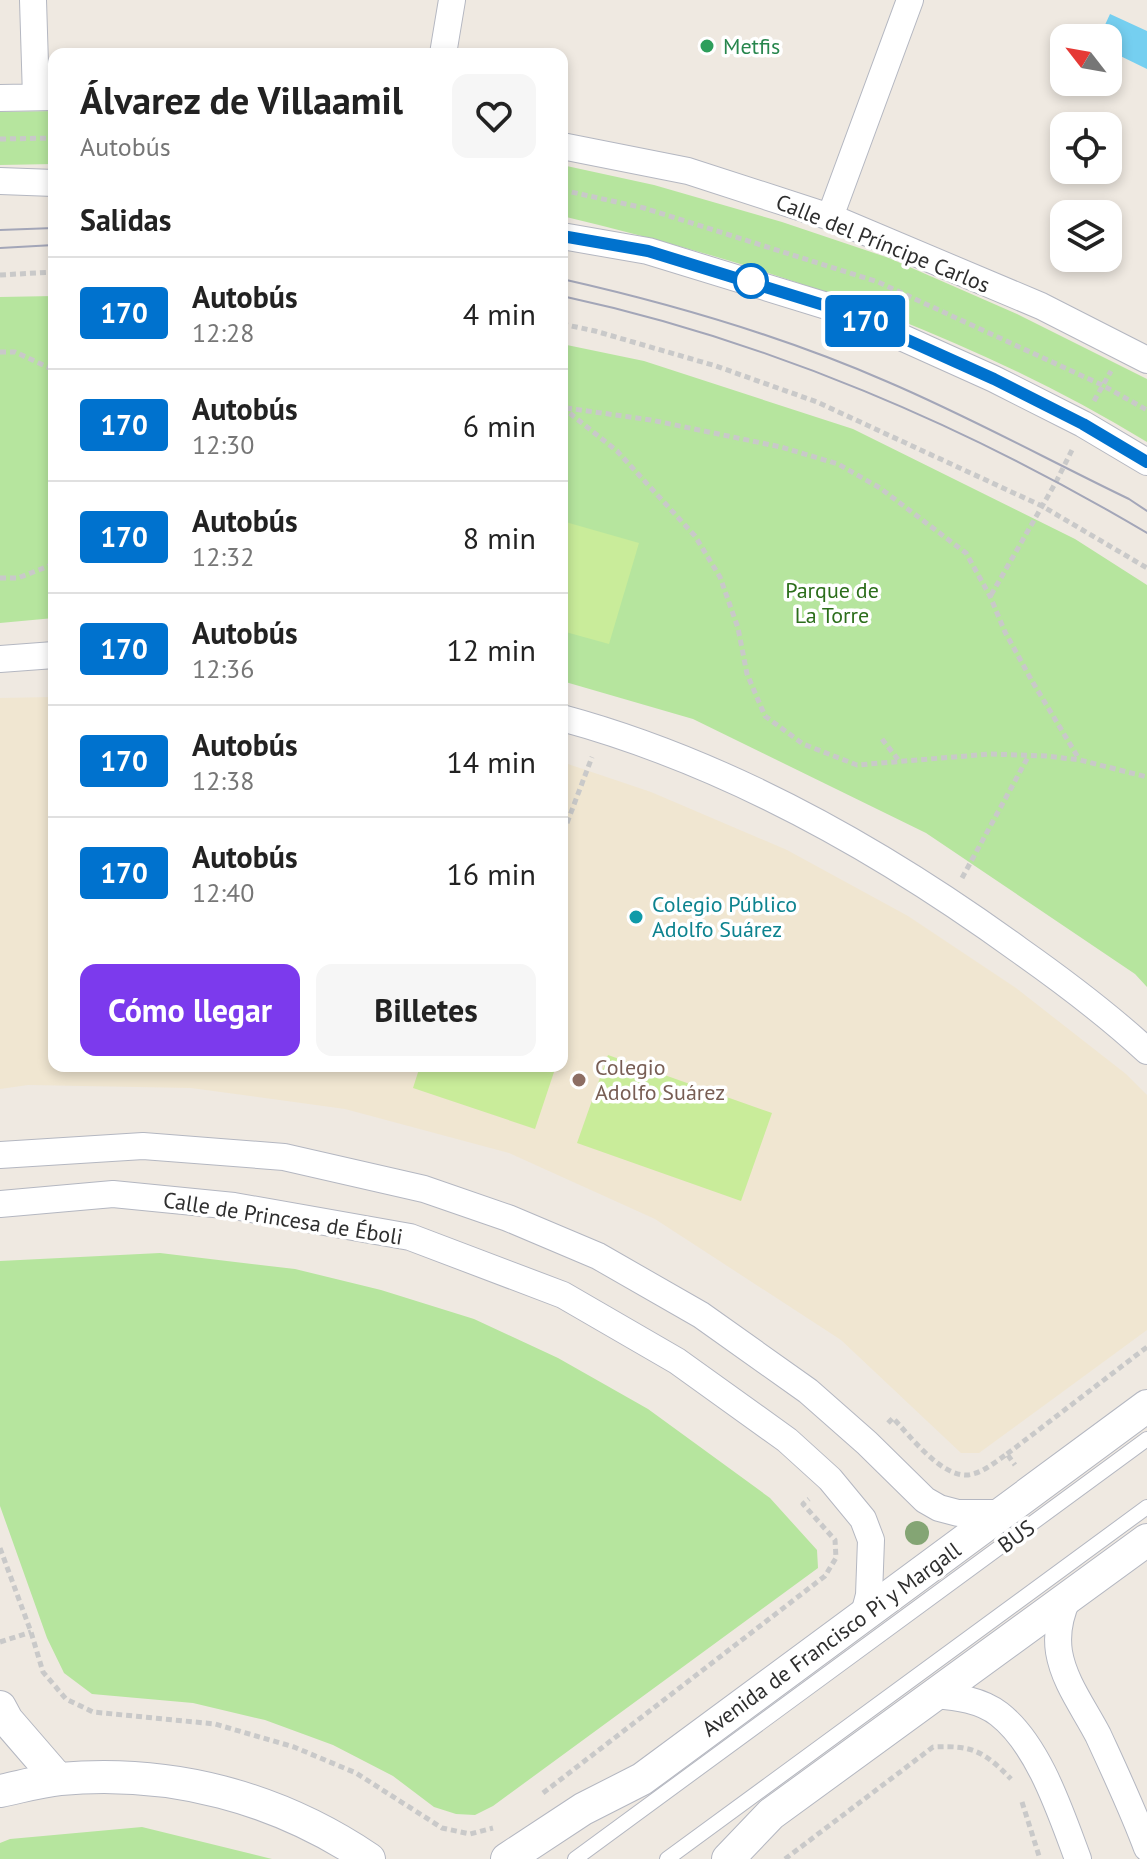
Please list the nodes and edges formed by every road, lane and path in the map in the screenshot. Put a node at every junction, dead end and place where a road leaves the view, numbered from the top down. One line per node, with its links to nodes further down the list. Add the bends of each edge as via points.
1 (33, 0): 5 (street)
2 (452, 0): 4 (street)
3 (910, 0): 12 (street)
4 (444, 48)
5 (45, 97): 6 (street)
6 (0, 98)
7 (48, 138): 8 (path)
8 (0, 139)
9 (568, 147): 12 (street, Calle del Príncipe Carlos, via 688,171)
10 (0, 181): 11 (street)
11 (48, 183)
12 (830, 217): 18 (street, Calle del Príncipe Carlos, via 1041,306)
13 (568, 237): 22 (street, via 648,251 843,311)
14 (48, 272): 15 (path)
15 (0, 275)
16 (568, 325): 24 (path, via 716,366 817,402)
17 (0, 352): 19 (path, via 15,352)
18 (1136, 354): 22 (path, via 1102,385)
19 (48, 367)
20 (568, 409): 28 (path, via 725,433 838,464 880,488 966,553)
21 (568, 412): 36 (path, via 617,451 695,536 720,577 747,674 765,716 803,744 857,765)
22 (1083, 424): 23 (street); 24 (path)
23 (1147, 462)
24 (1042, 506): 26 (path); 28 (path)
25 (48, 566): 27 (path, via 18,578)
26 (1147, 568)
27 (0, 578)
28 (990, 596): 35 (path, via 1005,632)
29 (48, 655): 30 (street)
30 (0, 659)
31 (568, 720): 32 (street)
32 (602, 729): 38 (path); 39 (street, via 765,793)
33 (882, 739): 36 (path)
34 (1028, 757): 35 (path); 36 (path, via 990,754); 39 (path)
35 (1080, 760): 37 (path)
36 (900, 762)
37 (1147, 777)
38 (568, 820)
39 (950, 900): 40 (street)
40 (1147, 1051)
41 (0, 1155): 46 (street, via 143,1146 284,1157 438,1194 598,1256 701,1315 808,1391)
42 (0, 1204): 48 (street, Calle de Princesa de Éboli, via 113,1194 234,1206 410,1237 563,1295 677,1361 787,1440)
43 (1147, 1347): 47 (path)
44 (1147, 1406): 49 (street, Avenida de Francisco Pi y Margall)
45 (1147, 1439): 69 (lane, BUS)
46 (867, 1443): 47 (path, via 893,1418 950,1472 984,1470); 51 (street, via 939,1508)
47 (1007, 1454): 49 (path)
48 (830, 1479): 55 (street, Calle de Princesa de Éboli, via 863,1519 871,1540); 64 (path, via 803,1504 835,1540 836,1558 825,1576)
49 (1033, 1490): 51 (street, Avenida de Francisco Pi y Margall)
50 (1147, 1507): 70 (lane)
51 (1002, 1513): 55 (street, Avenida de Francisco Pi y Margall)
52 (1147, 1540): 54 (street)
53 (0, 1548): 56 (path)
54 (1068, 1598): 58 (street); 66 (street, via 1058,1631 1066,1676)
55 (864, 1614): 68 (street, Avenida de Francisco Pi y Margall, via 642,1779 583,1809)
56 (31, 1632): 57 (path); 65 (path, via 43,1672 66,1699 93,1712 215,1724 294,1747 356,1773 442,1828 470,1834)
57 (0, 1642)
58 (935, 1695): 71 (street, via 771,1814); 74 (street, via 982,1704 1017,1734 1038,1765)
59 (0, 1707): 60 (street)
60 (58, 1779): 62 (street); 67 (street, via 112,1776 220,1790 321,1829)
61 (1017, 1785): 72 (path, via 991,1758 961,1745 933,1747)
62 (0, 1791)
63 (1020, 1796): 73 (path)
64 (533, 1801)
65 (498, 1826)
66 (1147, 1848)
67 (369, 1859)
68 (507, 1859)
69 (575, 1859)
70 (667, 1859)
71 (728, 1859)
72 (785, 1859)
73 (1040, 1859)
74 (1078, 1859)

